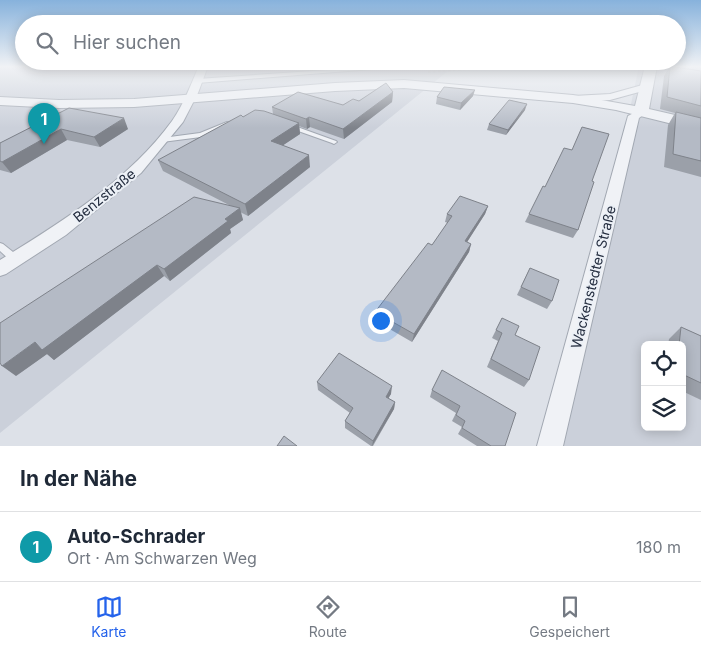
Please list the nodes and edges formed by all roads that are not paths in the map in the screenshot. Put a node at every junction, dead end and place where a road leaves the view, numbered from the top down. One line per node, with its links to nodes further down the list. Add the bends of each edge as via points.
1 (646, 86): 9 (street)
2 (194, 87): 7 (street, Benzstraße)
3 (345, 87): 7 (street)
4 (439, 87): 6 (street)
5 (643, 87): 6 (street, via 610,97)
6 (573, 99): 9 (street)
7 (188, 100): 8 (street, via 95,104); 13 (street, Benzstraße, via 177,122)
8 (0, 101)
9 (641, 112): 12 (street); 18 (street, Wackenstedter Straße, via 634,116)
10 (280, 122): 14 (lane)
11 (231, 123): 13 (lane, via 201,135)
12 (701, 126)
13 (162, 140): 16 (street, Benzstraße, via 136,170 60,231)
14 (334, 142)
15 (0, 246): 16 (lane)
16 (15, 259): 17 (street, Benzstraße)
17 (0, 269)
18 (550, 446)

